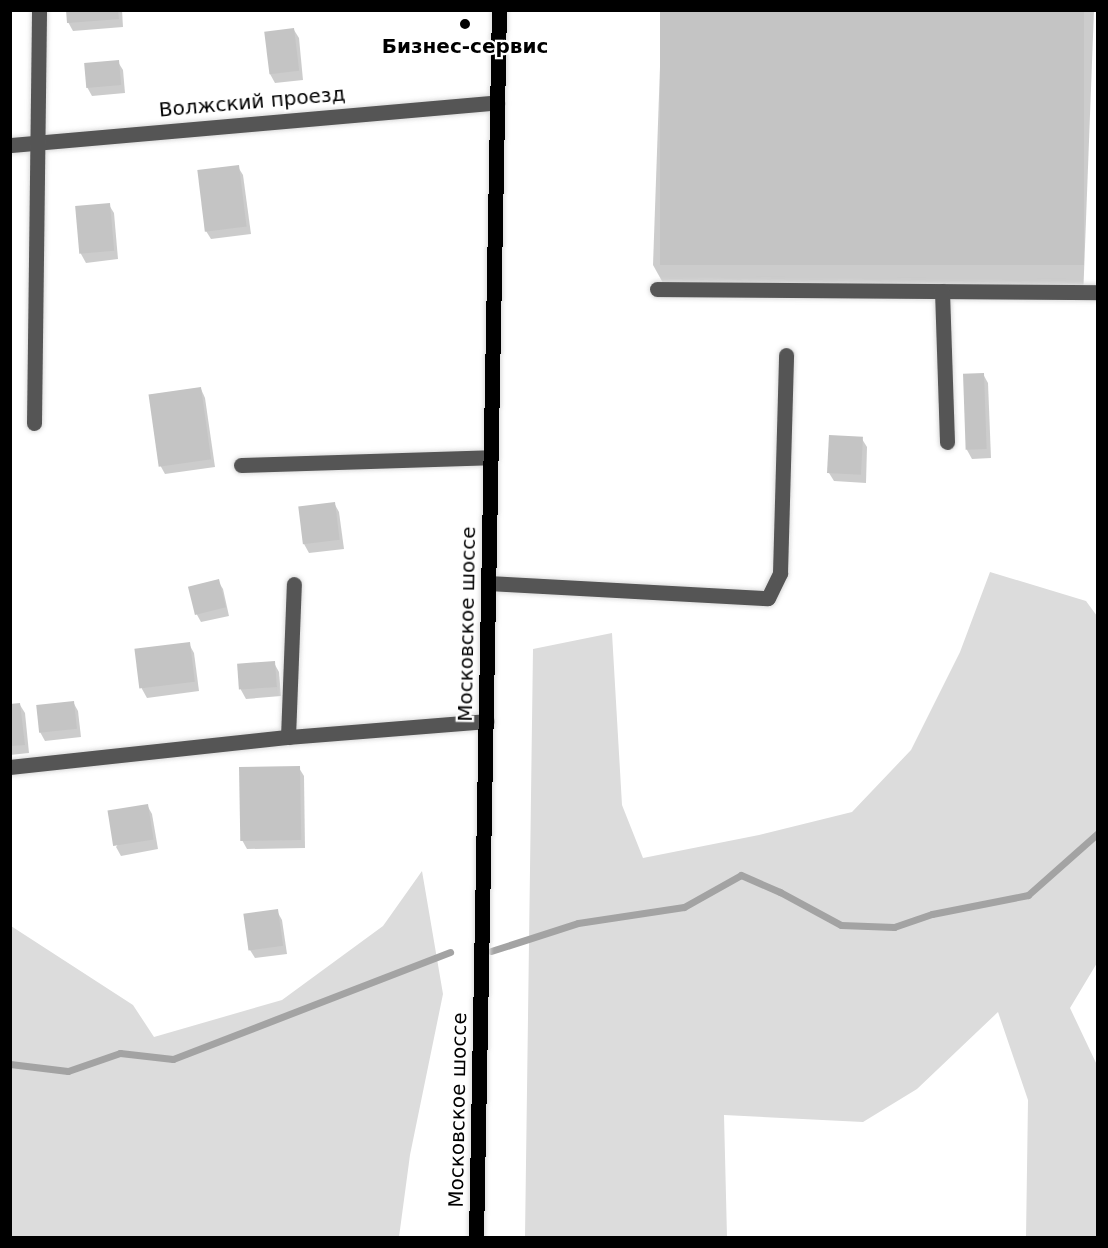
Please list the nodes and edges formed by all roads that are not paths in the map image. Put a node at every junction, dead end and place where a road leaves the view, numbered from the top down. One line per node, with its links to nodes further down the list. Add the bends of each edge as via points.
1 (39, 10): 4 (street)
2 (499, 10): 3 (main road, Московское шоссе)
3 (497, 102): 4 (street, Волжский проезд); 12 (main road, Московское шоссе)
4 (39, 142): 5 (street, Волжский проезд); 10 (street)
5 (10, 145)
6 (657, 289): 7 (street)
7 (942, 291): 8 (street); 11 (street)
8 (1098, 292)
9 (786, 355): 14 (street, via 780,573 768,598)
10 (34, 423)
11 (947, 442)
12 (491, 457): 13 (street); 14 (main road, Московское шоссе)
13 (241, 465)
14 (488, 583): 16 (main road, Московское шоссе)
15 (294, 584): 17 (street)
16 (486, 721): 17 (street); 19 (main road, Московское шоссе)
17 (288, 737): 18 (street)
18 (10, 767)
19 (476, 1238)

